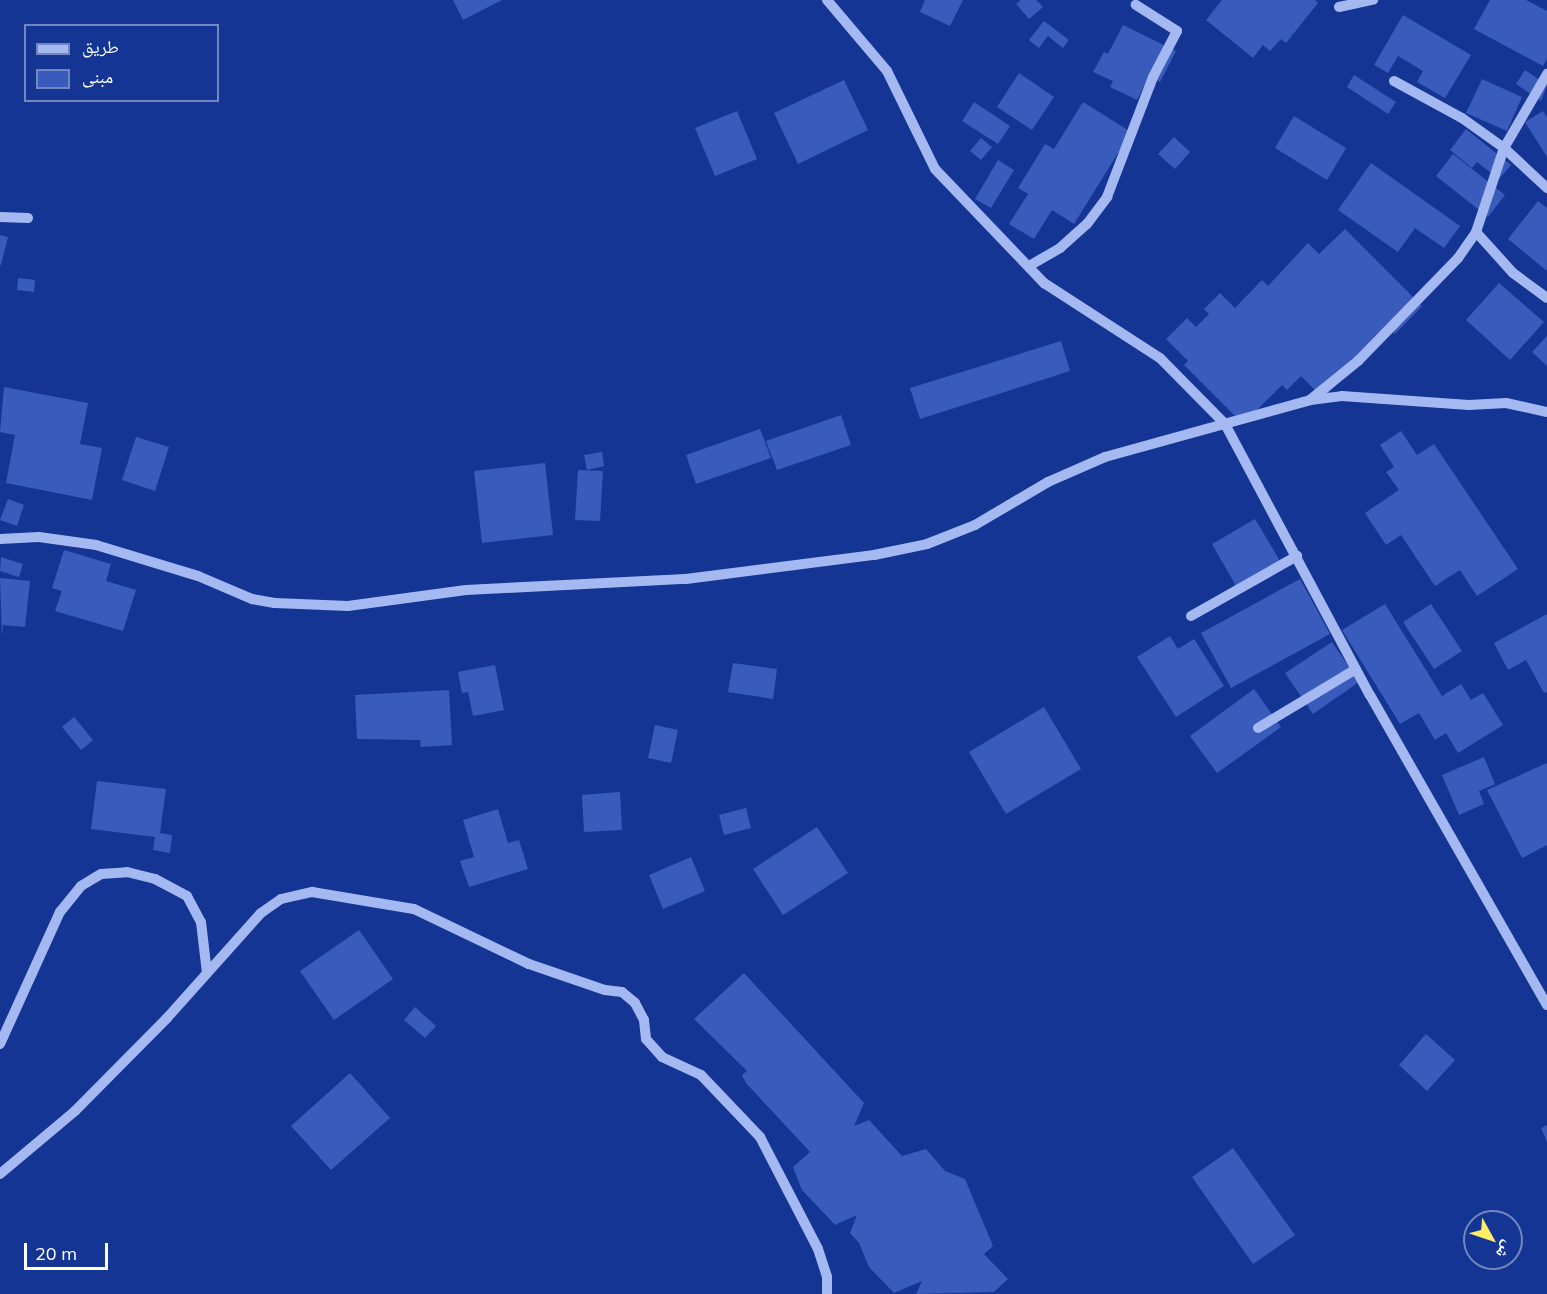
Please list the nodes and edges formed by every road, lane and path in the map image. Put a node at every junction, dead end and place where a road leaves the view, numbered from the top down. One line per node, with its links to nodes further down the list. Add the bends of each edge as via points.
1 (827, 0): 12 (street, via 887,71 935,169)
2 (1373, 0): 4 (street)
3 (1136, 5): 12 (street, via 1177,31 1153,77 1107,197 1087,224 1060,248)
4 (1339, 7)
5 (1547, 74): 7 (street)
6 (1394, 81): 7 (street, via 1462,118)
7 (1504, 148): 8 (street); 11 (street)
8 (1547, 188)
9 (0, 217): 10 (street)
10 (28, 218)
11 (1476, 232): 13 (street, via 1513,273); 14 (street, via 1416,304 1358,361)
12 (1029, 266): 16 (street, via 1077,307 1160,358)
13 (1547, 298)
14 (1310, 400): 15 (street, via 1342,396 1469,405 1506,403); 16 (street)
15 (1547, 412)
16 (1225, 424): 17 (street, via 1105,457 1048,482 975,525 927,544 874,555 686,579 466,590 348,606 274,603 252,599 198,576 96,545 39,537); 18 (street)
17 (0, 539)
18 (1297, 556): 19 (street); 20 (street)
19 (1191, 616)
20 (1356, 669): 21 (street); 23 (street)
21 (1258, 728)
22 (207, 973): 24 (street, via 201,922 186,896 155,879 128,872 101,874 81,886 60,912); 25 (street, via 75,1111); 26 (street, via 261,913 281,899 312,892 414,909 529,964 621,992 635,1003 644,1020 646,1039 662,1058 701,1076 760,1137 818,1249 827,1277)
23 (1547, 1005)
24 (0, 1044)
25 (0, 1174)
26 (827, 1294)

